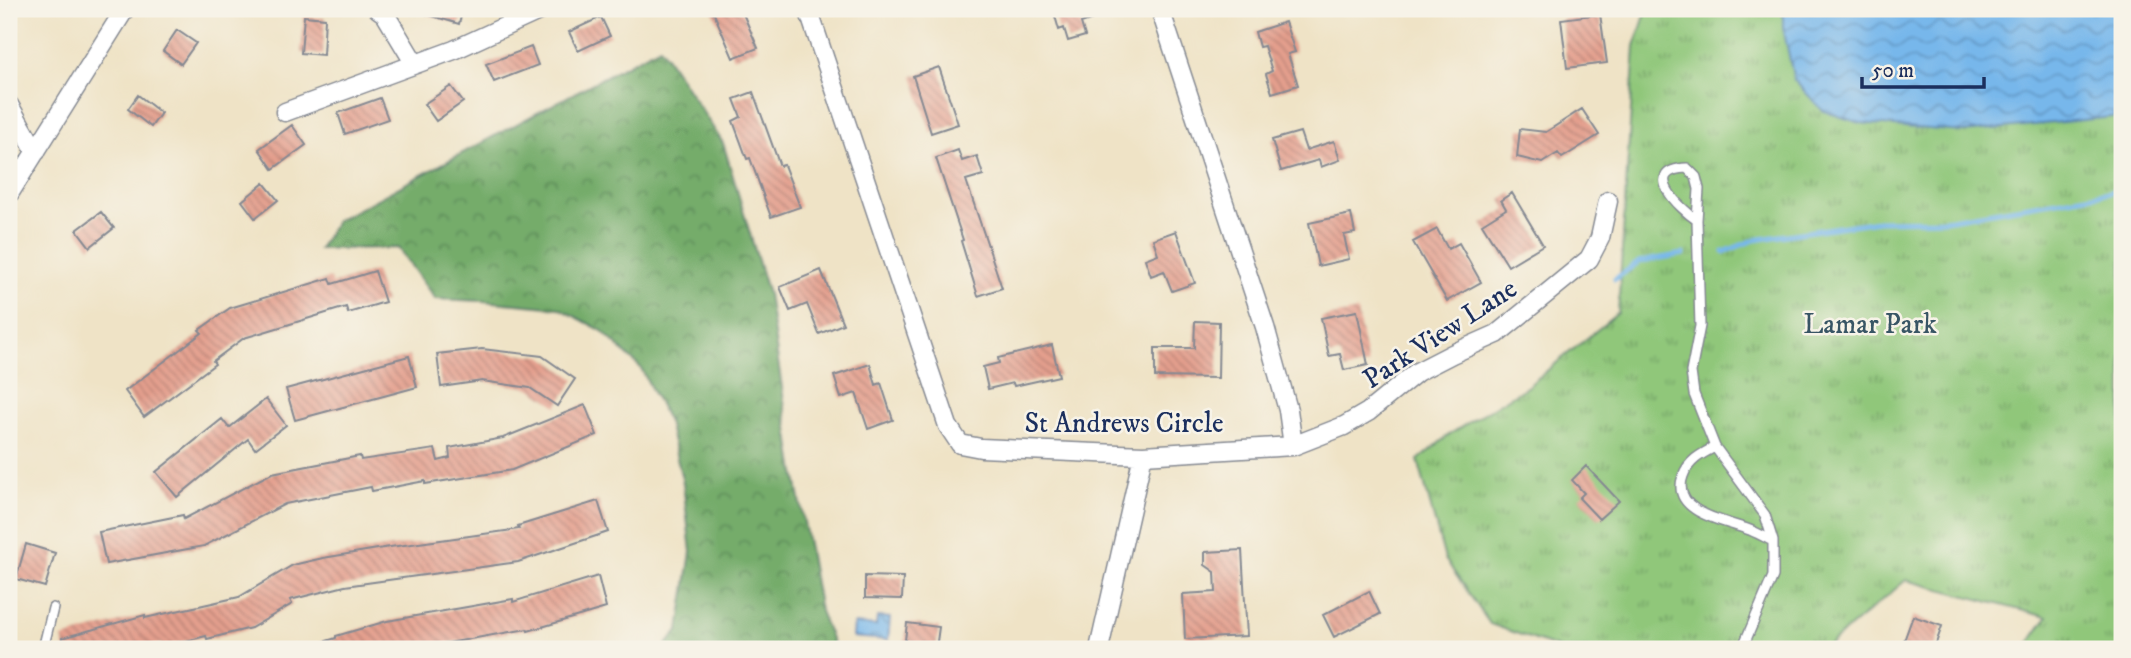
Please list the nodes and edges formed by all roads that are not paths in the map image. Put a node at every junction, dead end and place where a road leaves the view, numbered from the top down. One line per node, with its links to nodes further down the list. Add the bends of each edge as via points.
1 (125, 9): 9 (street)
2 (378, 9): 6 (street)
3 (808, 9): 15 (street, St Andrews Circle, via 948,426 960,444)
4 (1160, 9): 13 (street, via 1265,327)
5 (535, 10): 6 (street)
6 (415, 64): 8 (street)
7 (9, 105): 9 (street)
8 (285, 112)
9 (36, 152): 10 (street)
10 (9, 194)
11 (1608, 201): 13 (street, Park View Lane, via 1600,238 1589,259 1497,334 1418,372 1344,426)
12 (1697, 220): 12 (lane, via 1696,177 1687,168 1671,170 1664,183 1666,190); 14 (lane, via 1700,326 1691,372 1694,394)
13 (1293, 446): 15 (street, St Andrews Circle)
14 (1715, 447): 16 (lane, via 1765,515); 16 (lane, via 1694,459 1685,471 1681,493 1687,504)
15 (1143, 455): 19 (street)
16 (1773, 541): 20 (lane, via 1773,576)
17 (53, 608): 18 (lane)
18 (43, 649)
19 (1099, 649)
20 (1742, 649)

